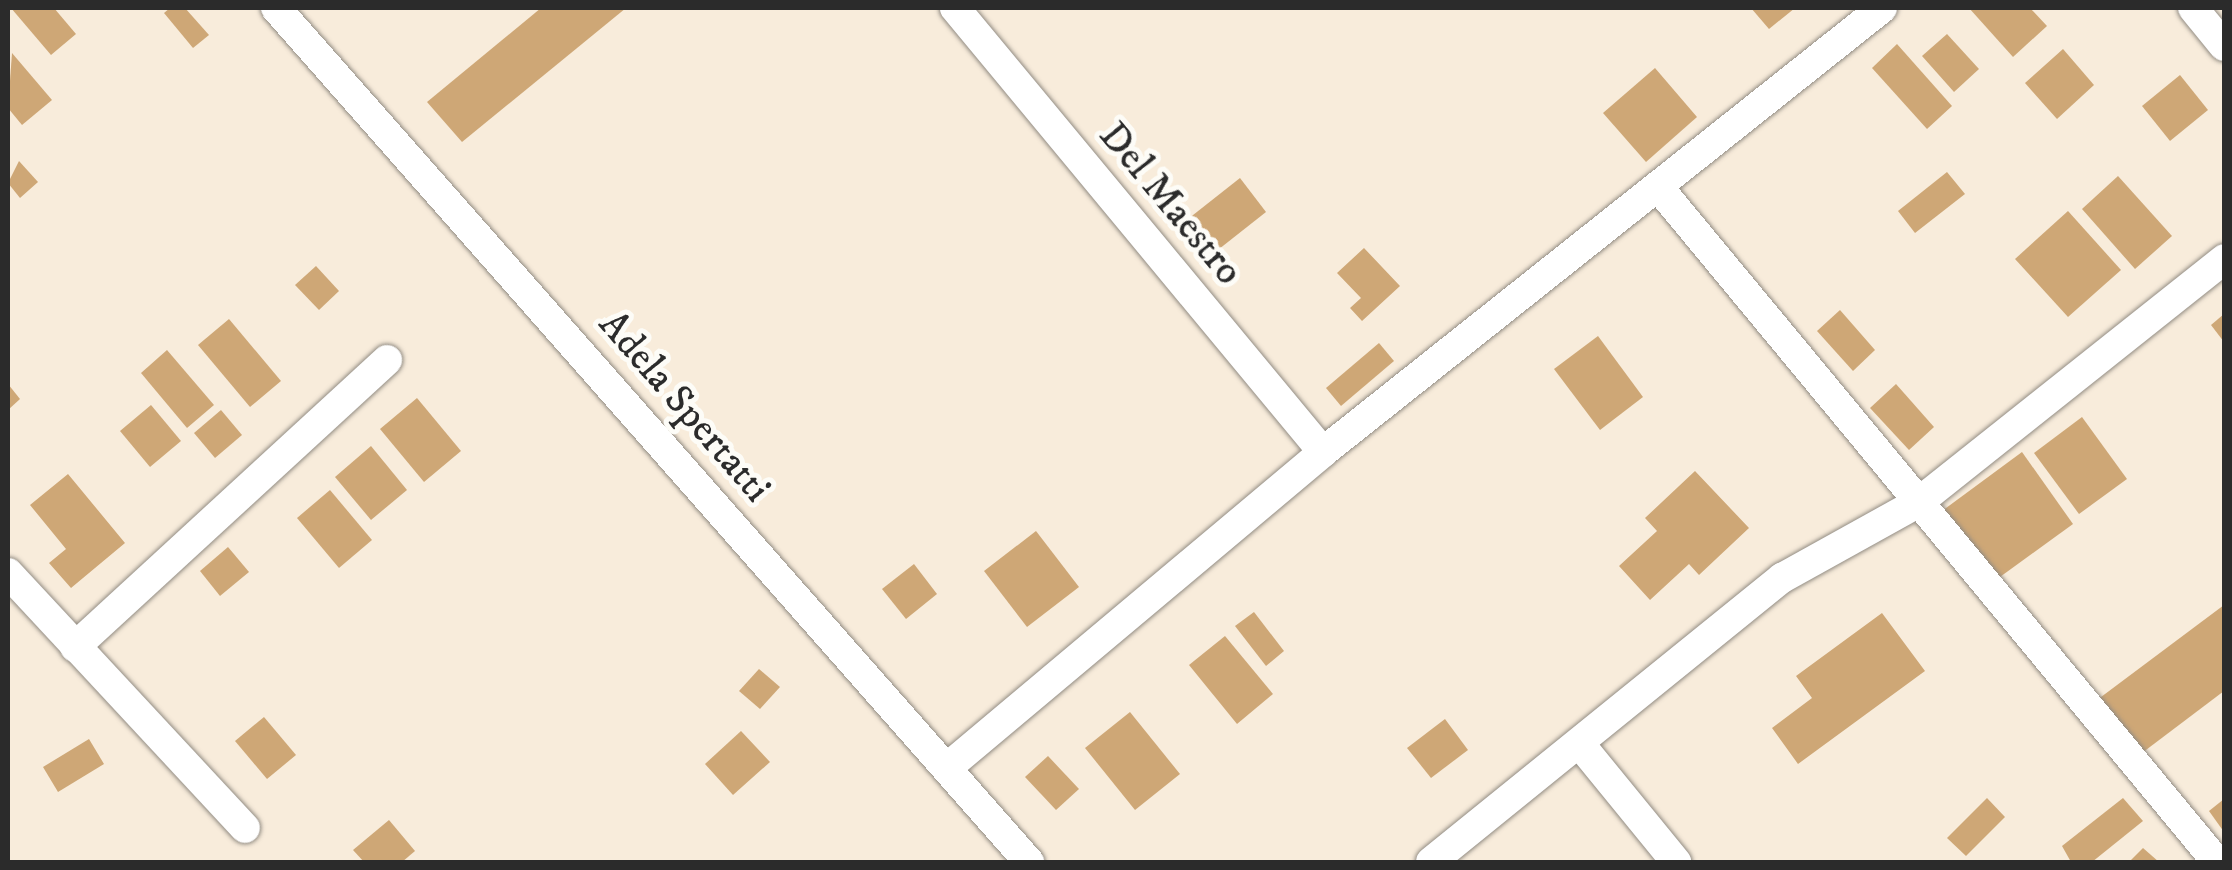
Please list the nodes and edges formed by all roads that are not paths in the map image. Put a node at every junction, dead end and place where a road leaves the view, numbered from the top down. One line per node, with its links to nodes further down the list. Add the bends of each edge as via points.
1 (276, 8): 14 (street, Adela Spertatti)
2 (955, 8): 9 (street, Del Maestro)
3 (1882, 8): 6 (street)
4 (2192, 8): 5 (street)
5 (2224, 46)
6 (1659, 188): 9 (street); 10 (street)
7 (2224, 258): 10 (street)
8 (387, 360): 12 (street)
9 (1323, 452): 14 (street)
10 (1918, 502): 13 (street, via 1782,578); 19 (street)
11 (8, 573): 12 (street)
12 (75, 647): 15 (street)
13 (1579, 742): 17 (street); 18 (street)
14 (948, 767): 16 (street, Adela Spertatti)
15 (245, 828)
16 (1029, 862)
17 (1432, 862)
18 (1676, 862)
19 (2217, 862)

